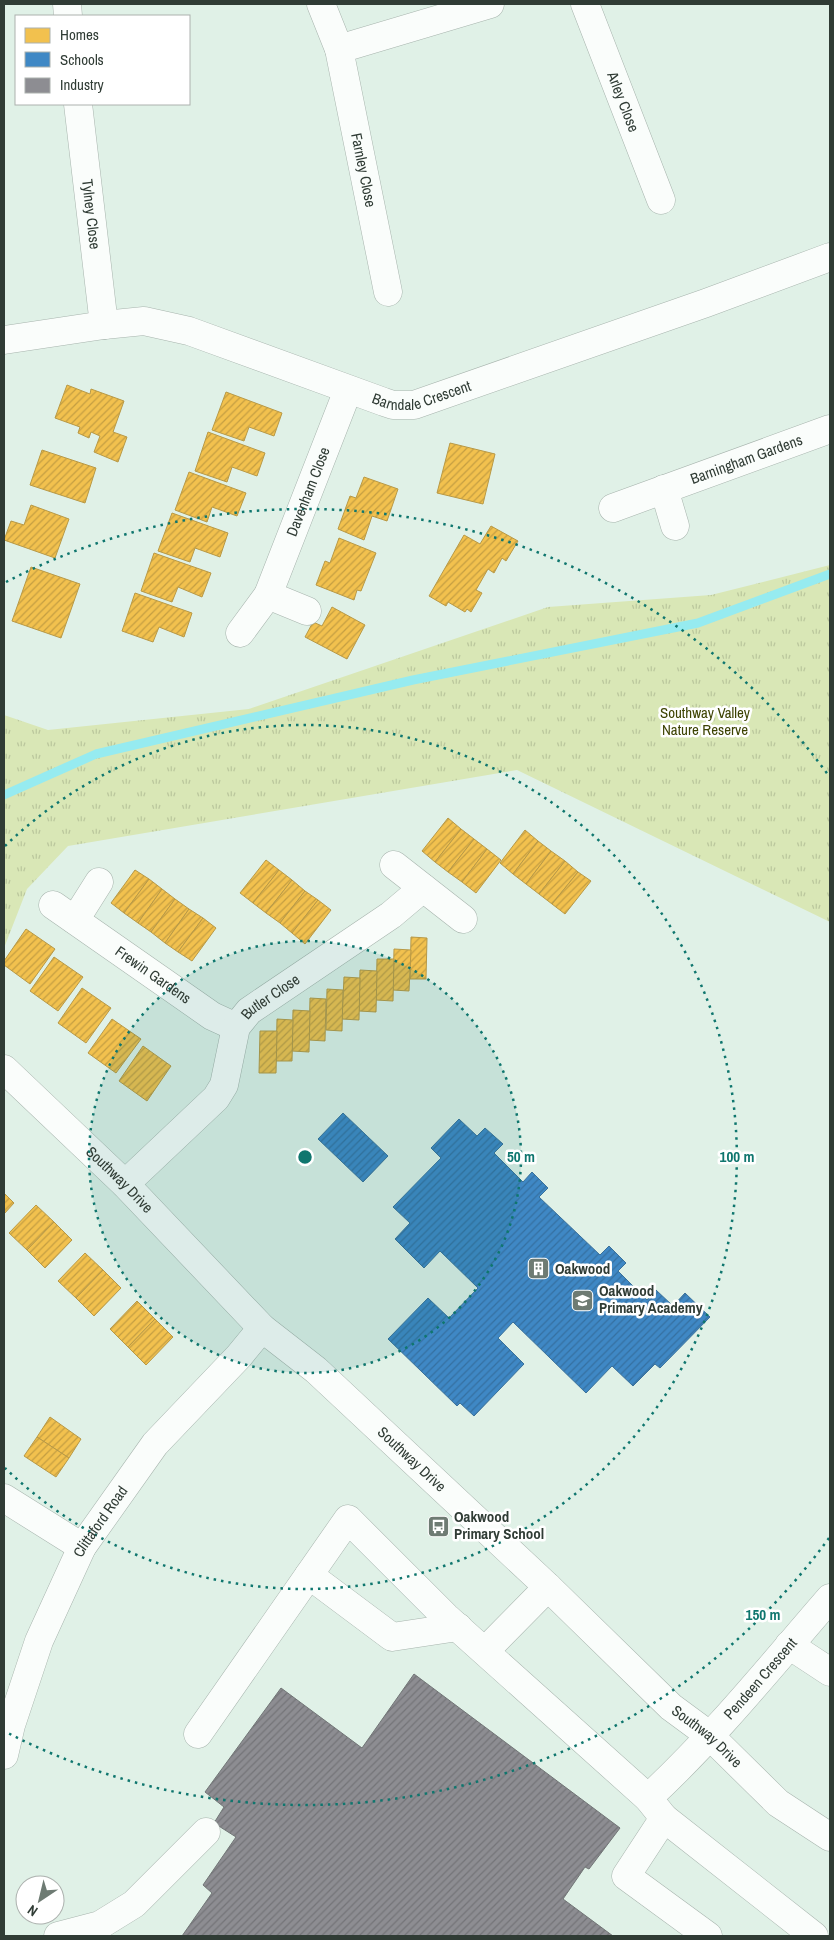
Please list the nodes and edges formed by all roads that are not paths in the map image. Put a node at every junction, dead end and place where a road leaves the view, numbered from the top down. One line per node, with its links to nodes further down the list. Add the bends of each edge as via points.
1 (321, 4): 4 (street, Farnley Close)
2 (490, 4): 4 (street)
3 (585, 4): 6 (street, Arley Close)
4 (339, 49): 8 (street, Farnley Close)
5 (78, 105): 9 (street, Tylney Close)
6 (662, 200)
7 (830, 257): 11 (street, Barndale Crescent, via 706,304 414,405 393,405)
8 (388, 292)
9 (104, 325): 10 (street, Barndale Crescent); 11 (street, Barndale Crescent, via 144,321 189,330)
10 (4, 340)
11 (348, 390): 16 (street, Davenham Close)
12 (830, 429): 13 (street, Barningham Gardens)
13 (664, 489): 14 (street, Barningham Gardens); 15 (street)
14 (614, 508)
15 (675, 526)
16 (268, 595): 17 (street); 18 (street, Davenham Close)
17 (307, 611)
18 (240, 633)
19 (394, 866): 21 (street)
20 (99, 882): 23 (street, Frewin Gardens, via 64,912 212,1016)
21 (424, 888): 22 (street); 23 (street, Butler Close, via 391,915 249,1011)
22 (463, 919)
23 (236, 1027): 25 (street, Butler Close, via 224,1085 216,1098)
24 (4, 1069): 25 (street, Southway Drive)
25 (125, 1184): 26 (street, Southway Drive)
26 (262, 1328): 28 (street, Clittaford Road, via 155,1444); 30 (street, Southway Drive, via 316,1370)
27 (4, 1498): 28 (street)
28 (82, 1547): 38 (street, Clittaford Road, via 39,1641)
29 (310, 1575): 32 (street, via 392,1638); 32 (street, via 348,1519); 36 (street)
30 (548, 1587): 34 (street); 37 (street, Southway Drive, via 671,1707)
31 (830, 1598): 33 (street, Pendeen Crescent)
32 (458, 1627): 34 (street)
33 (789, 1645): 35 (street); 37 (street, Pendeen Crescent)
34 (484, 1650): 39 (street)
35 (830, 1672)
36 (198, 1734)
37 (709, 1736): 39 (street, Pendeen Crescent, via 677,1771); 41 (street, Southway Drive, via 778,1803)
38 (4, 1755)
39 (656, 1808): 43 (street, Pendeen Crescent, via 626,1876); 44 (street)
40 (206, 1832): 42 (street, via 134,1904 100,1925)
41 (830, 1837)
42 (58, 1936)
43 (708, 1936)
44 (814, 1936)

